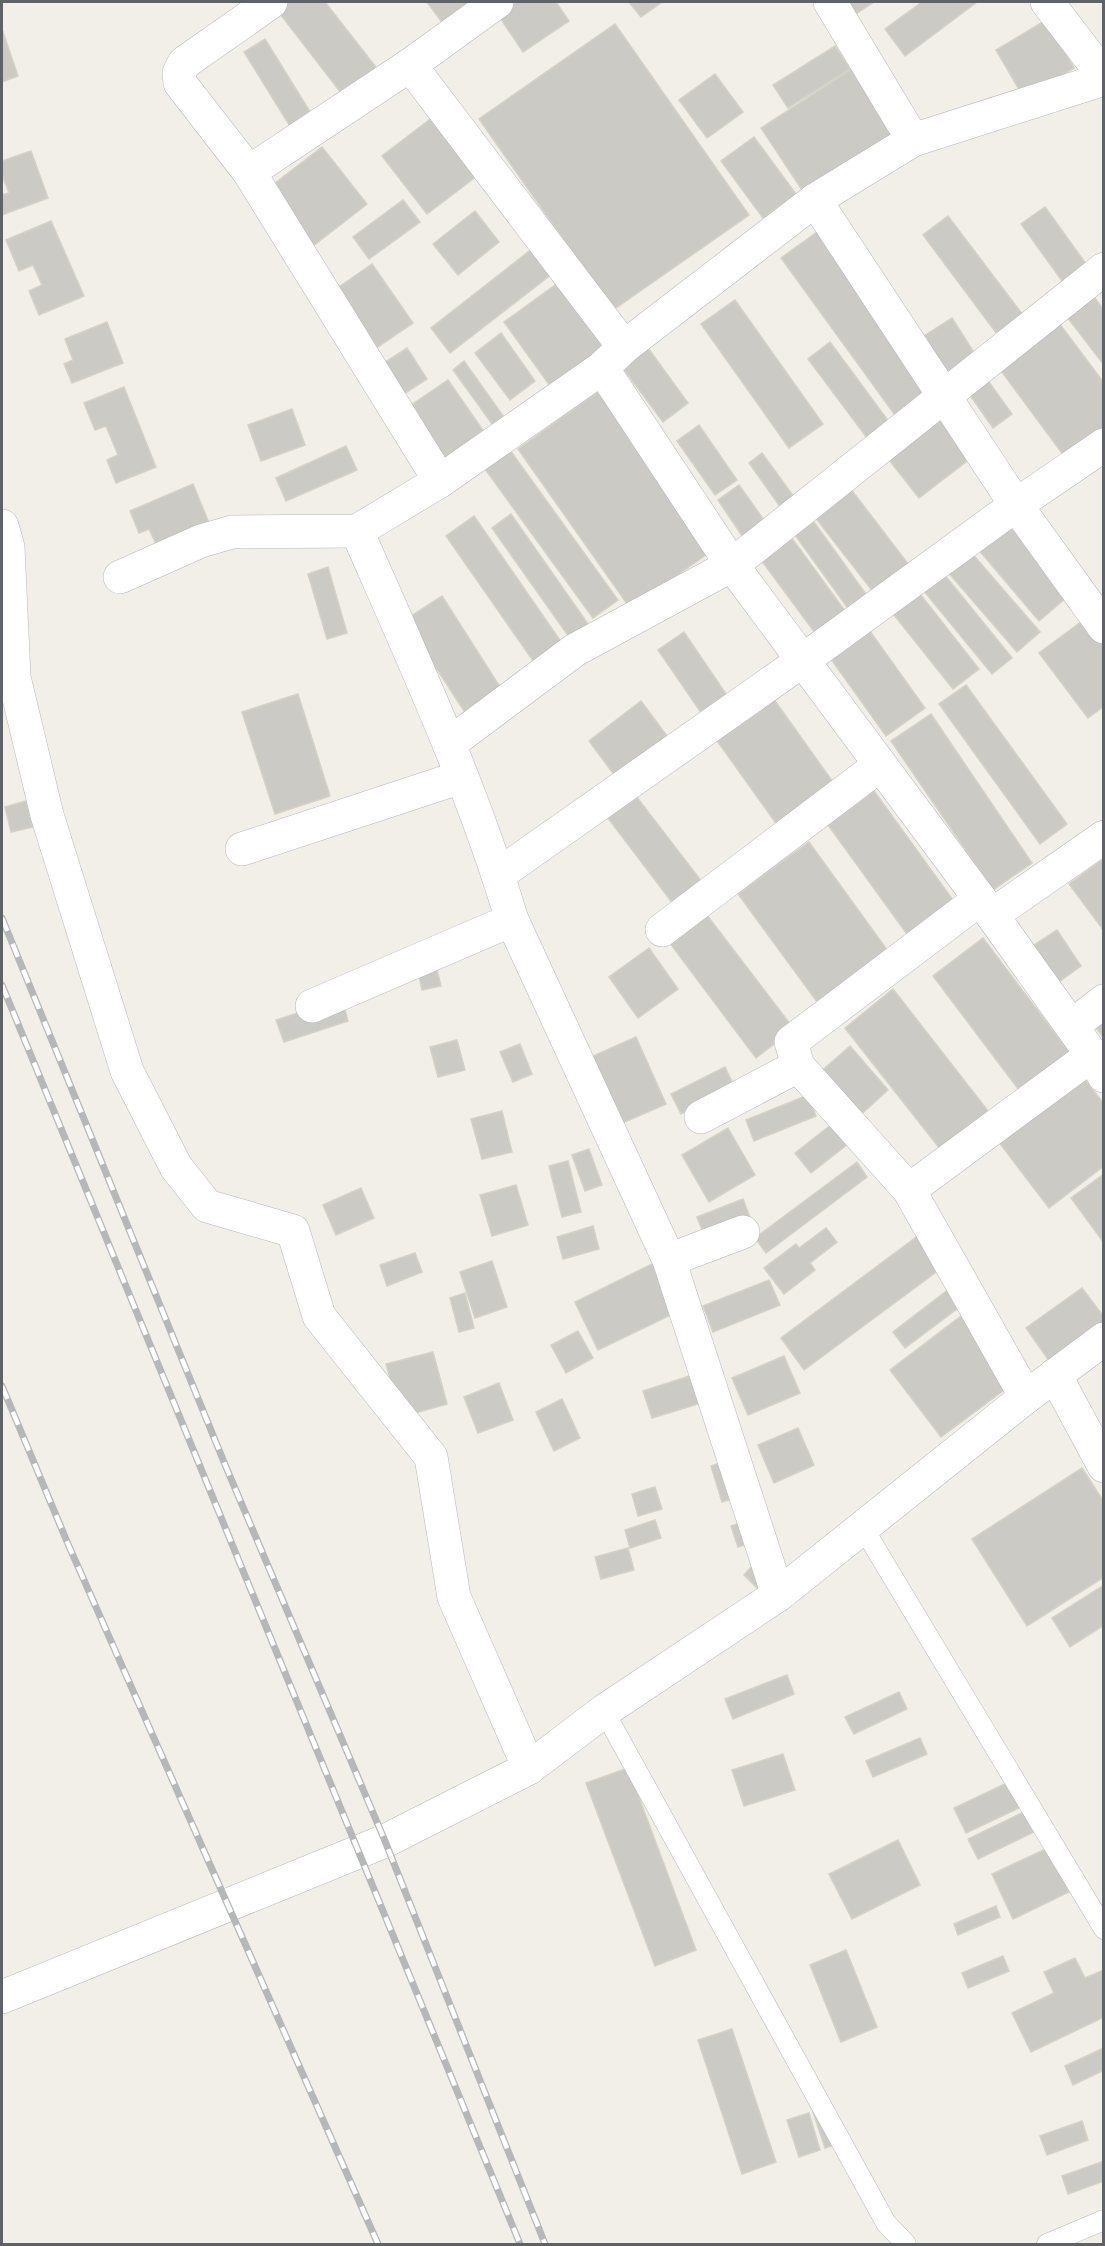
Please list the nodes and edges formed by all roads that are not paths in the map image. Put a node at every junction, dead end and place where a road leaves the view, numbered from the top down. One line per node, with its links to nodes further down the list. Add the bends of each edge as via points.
1 (271, 2): 8 (street, via 184,63 179,73 180,83)
2 (497, 2): 5 (street)
3 (830, 2): 7 (street)
4 (1047, 2): 6 (street)
5 (410, 64): 8 (street); 11 (street)
6 (1104, 77): 7 (street)
7 (913, 140): 9 (street)
8 (249, 172): 14 (street)
9 (815, 200): 11 (street); 12 (street)
10 (1104, 269): 12 (street)
11 (613, 358): 14 (street); 18 (street)
12 (945, 396): 15 (street); 18 (street)
13 (1104, 445): 15 (street)
14 (440, 481): 17 (street)
15 (1016, 505): 20 (street); 21 (street)
16 (2, 526): 47 (street, via 8,547 14,676 19,699 47,815 127,1071 176,1167 207,1206 293,1231 319,1316 431,1457 453,1597)
17 (357, 531): 19 (street, via 232,532 201,541); 22 (street)
18 (732, 565): 21 (street); 22 (street, via 575,651)
19 (120, 577)
20 (1104, 627)
21 (801, 661): 23 (street); 27 (street)
22 (449, 744): 24 (street)
23 (880, 765): 28 (street); 30 (street)
24 (461, 777): 26 (street); 27 (street)
25 (1104, 837): 28 (street)
26 (242, 849)
27 (498, 875): 29 (street)
28 (986, 907): 33 (street); 35 (street, via 791,1042)
29 (512, 920): 32 (street); 39 (street)
30 (662, 930)
31 (1104, 1001): 33 (street)
32 (312, 1006)
33 (1071, 1026): 34 (street)
34 (1098, 1065): 37 (street)
35 (798, 1066): 36 (street); 37 (street)
36 (701, 1117)
37 (909, 1190): 42 (street)
38 (744, 1232): 39 (street)
39 (669, 1260): 45 (street)
40 (1104, 1340): 41 (street)
41 (1055, 1375): 42 (street); 43 (street)
42 (1026, 1397): 44 (street)
43 (1104, 1466)
44 (862, 1526): 45 (street); 48 (lane)
45 (778, 1595): 46 (street)
46 (604, 1711): 47 (street); 51 (lane, via 886,2223)
47 (530, 1768): 49 (street, via 385,1840)
48 (1104, 1929)
49 (2, 1997)
50 (1104, 2220): 52 (lane)
51 (906, 2244)
52 (1047, 2244)

